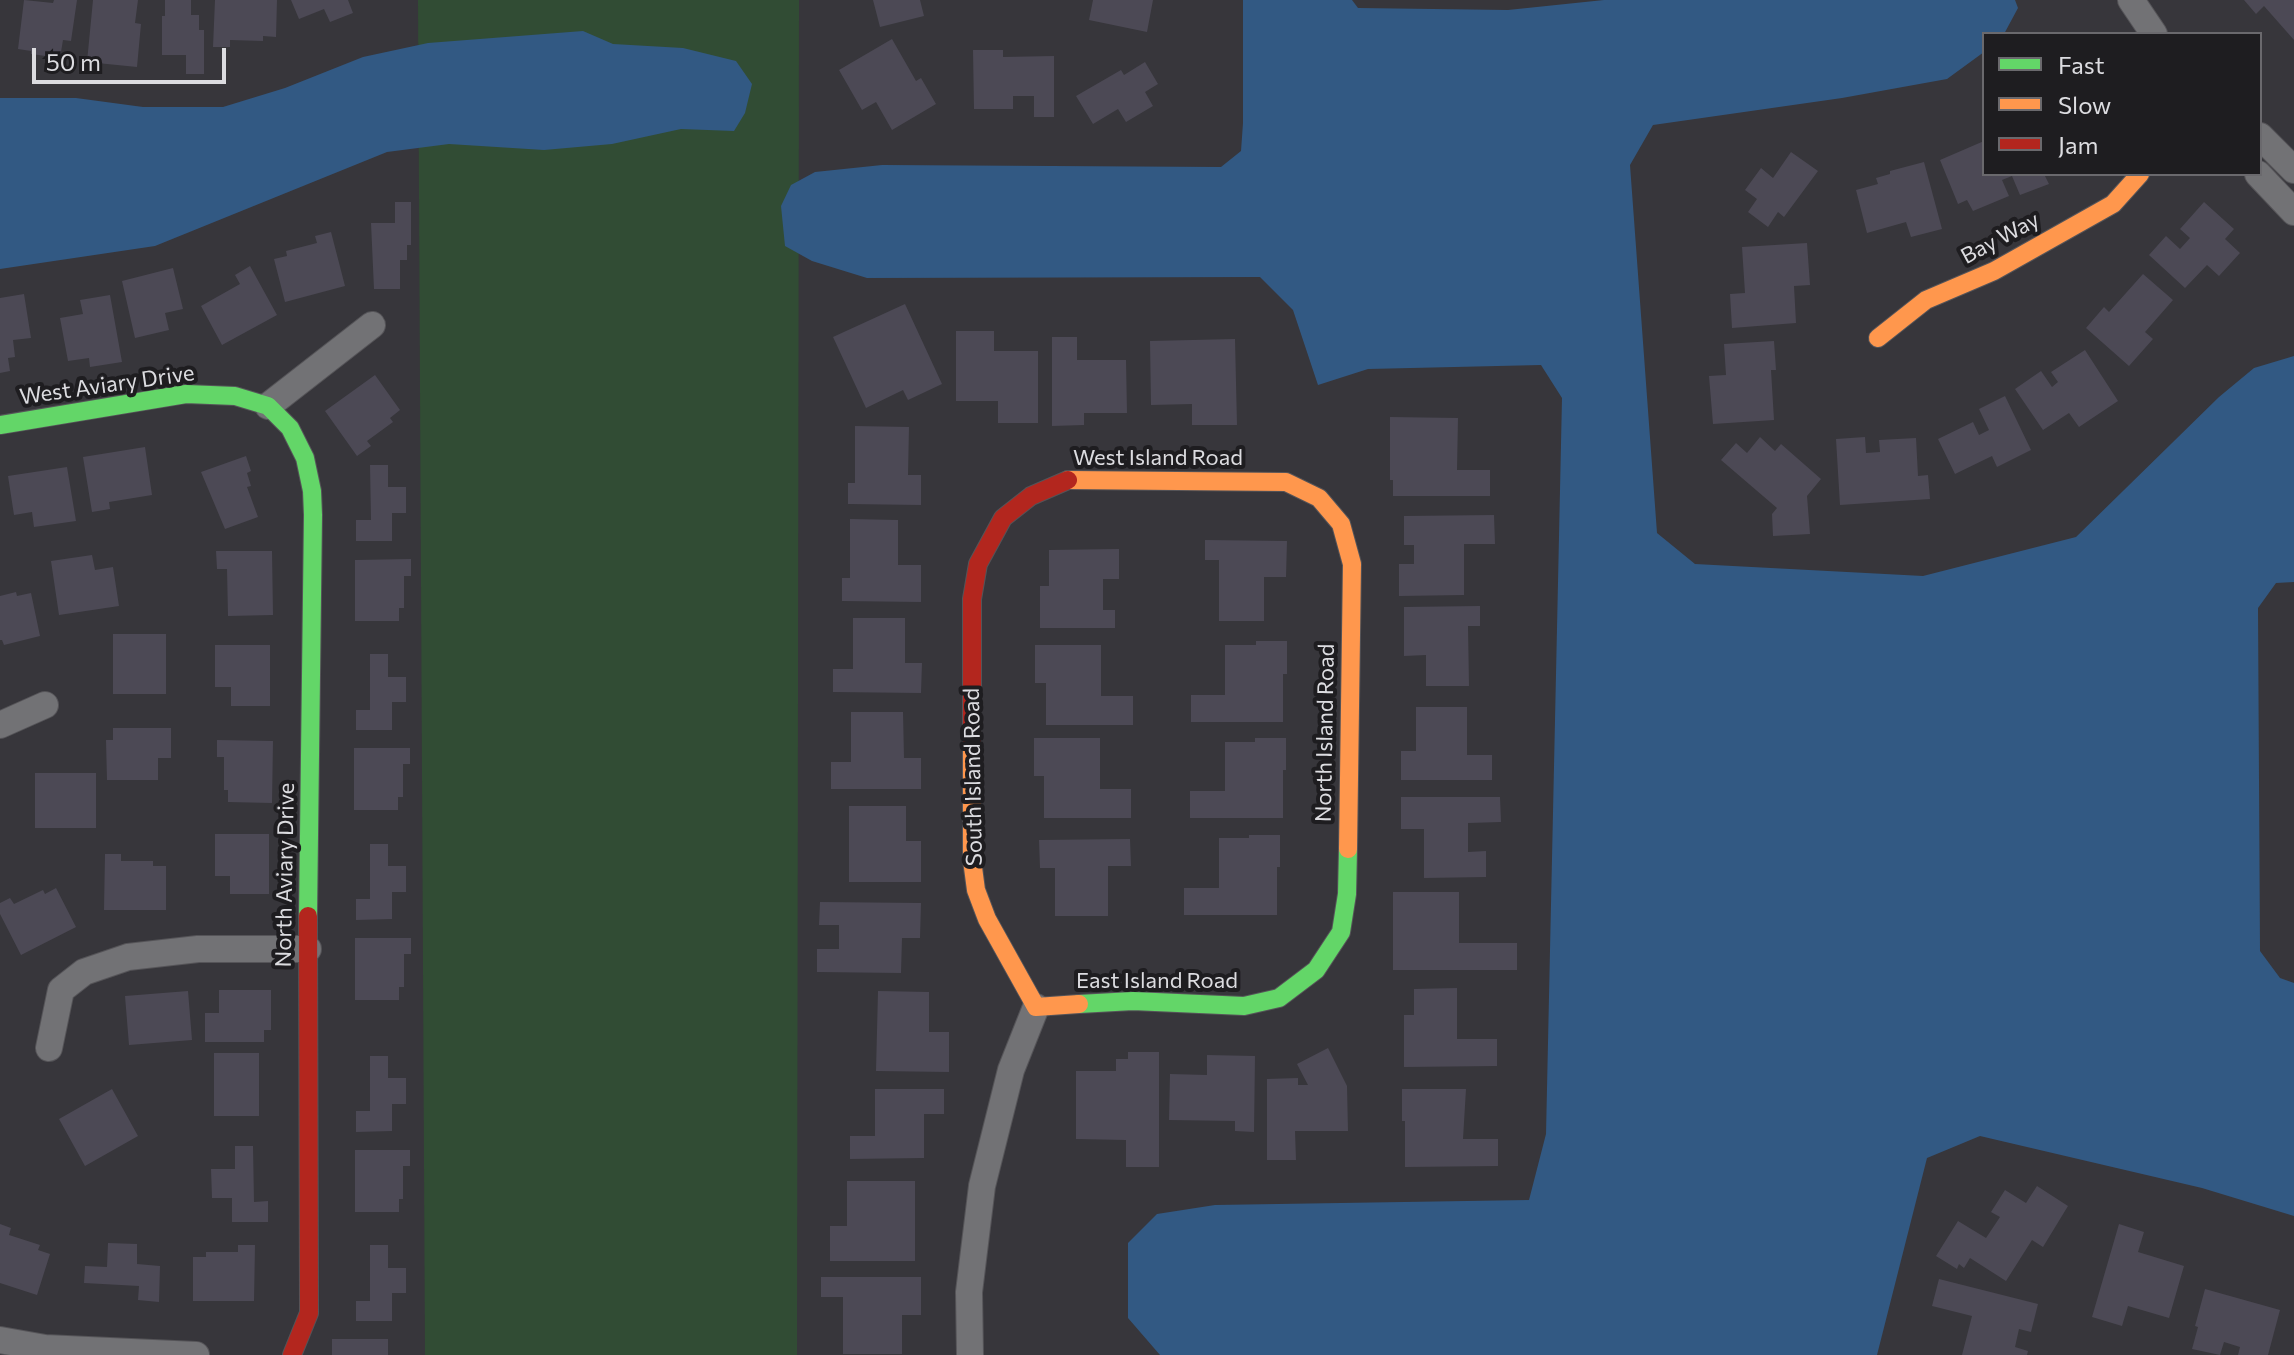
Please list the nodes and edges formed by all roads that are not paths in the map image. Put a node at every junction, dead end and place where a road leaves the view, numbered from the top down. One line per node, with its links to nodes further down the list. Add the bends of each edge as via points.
1 (2131, 0): 2 (street)
2 (2153, 32)
3 (2262, 138): 4 (street)
4 (2294, 170)
5 (2138, 176): 9 (street, Bay Way, via 2113,204 1994,271 1926,300)
6 (2260, 176): 7 (street)
7 (2294, 212)
8 (372, 325): 10 (street)
9 (1878, 338)
10 (268, 406): 11 (street, West Aviary Drive, via 235,396 186,394); 16 (street, North Aviary Drive, via 290,428 305,458 312,491)
11 (0, 425)
12 (1319, 498): 13 (street, West Island Road, via 1286,482 1068,480 1031,496); 17 (street, North Island Road, via 1341,524 1352,564 1347,894 1341,932)
13 (1003, 518): 18 (street, South Island Road, via 978,564 972,599 972,860 987,919)
14 (45, 705): 15 (street)
15 (0, 725)
16 (308, 949): 19 (street, via 184,951 128,957 84,972 61,990); 22 (street, North Aviary Drive, via 309,1313)
17 (1316, 970): 18 (street, East Island Road, via 1279,998 1244,1006 1133,1001)
18 (1036, 1007): 23 (street, via 1011,1070 982,1186 969,1292)
19 (49, 1048)
20 (0, 1340): 21 (street, via 45,1348)
21 (196, 1355)
22 (292, 1355)
23 (970, 1355)

